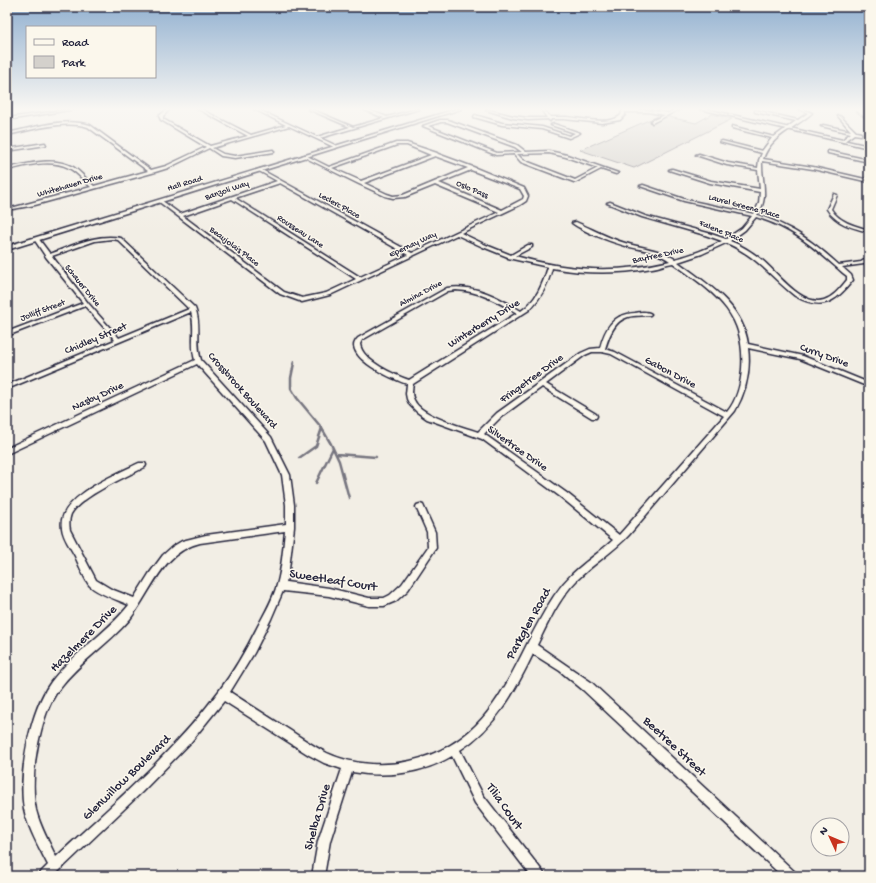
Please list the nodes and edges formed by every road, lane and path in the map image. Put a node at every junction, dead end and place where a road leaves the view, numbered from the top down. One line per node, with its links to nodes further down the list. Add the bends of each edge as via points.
1 (121, 150): 27 (street)
2 (201, 150): 27 (street, Whitehaven Drive, via 173,165)
3 (214, 150): 10 (street, via 233,157)
4 (325, 150): 17 (street, Hall Road)
5 (383, 150): 20 (street)
6 (426, 150): 13 (street)
7 (487, 150): 14 (street, via 497,154)
8 (521, 150): 15 (street)
9 (756, 150): 11 (street)
10 (273, 151)
11 (763, 152): 18 (street, Baytree Drive)
12 (829, 152): 19 (street)
13 (436, 154): 21 (street); 31 (street)
14 (515, 154): 15 (street); 22 (street, via 522,161 575,181)
15 (525, 154): 22 (street, via 549,152)
16 (698, 155): 24 (street, via 735,166)
17 (304, 156): 20 (street); 25 (street, Hall Road)
18 (761, 160): 24 (street, Baytree Drive); 29 (street)
19 (869, 161)
20 (328, 168): 31 (street)
21 (472, 168): 32 (street); 41 (street, Epernay Way, via 519,187 525,192 523,202)
22 (601, 168): 28 (street)
23 (7, 169): 34 (street, via 42,163 64,164)
24 (759, 169): 35 (street, Baytree Drive)
25 (260, 170): 30 (street, Leclerc Place); 38 (street, Hall Road)
26 (671, 170): 35 (street, via 710,182)
27 (151, 172): 34 (street, Whitehaven Drive)
28 (616, 173)
29 (869, 181)
30 (279, 182): 37 (street, Banzoli Way); 51 (street, Leclerc Place)
31 (360, 183): 32 (street, via 395,197 407,195)
32 (435, 183): 41 (street, Oslo Pass)
33 (642, 186): 43 (street, Laurel Greene Place, via 689,202)
34 (94, 188): 40 (street, Whitehaven Drive)
35 (763, 191): 43 (street, Baytree Drive, via 759,209)
36 (835, 195): 45 (street, via 829,209 832,214 843,222)
37 (232, 198): 42 (street, Banzoli Way); 58 (street, Rousseau Lane)
38 (160, 201): 42 (street, Beaujolais Place); 47 (street, Hall Road)
39 (609, 203): 48 (street, Falene Place, via 654,220 692,229)
40 (13, 208)
41 (502, 212): 46 (street, Epernay Way)
42 (179, 216): 59 (street, Beaujolais Place, via 282,293)
43 (754, 217): 48 (street, Baytree Drive, via 737,234); 56 (street, Laurel Greene Place, via 778,223 794,231)
44 (574, 223): 55 (street, Parkglen Road, via 626,245 657,251)
45 (869, 231)
46 (457, 233): 51 (street, Epernay Way); 53 (street, Baytree Drive)
47 (36, 239): 50 (street, Hall Road); 52 (street, Schauer Drive)
48 (725, 241): 55 (street, Baytree Drive); 60 (street, Falene Place, via 753,255 792,291)
49 (530, 246): 53 (street)
50 (7, 248)
51 (412, 255): 58 (street, Epernay Way)
52 (48, 256): 61 (street, Schauer Drive); 62 (street, via 104,238 119,239)
53 (510, 257): 57 (street, Baytree Drive)
54 (869, 258): 56 (street, via 862,263)
55 (674, 262): 57 (street, Baytree Drive, via 619,271); 67 (street, Parkglen Road, via 719,296 739,323)
56 (839, 266): 60 (street, Laurel Greene Place, via 850,280 833,299 826,302)
57 (550, 267): 63 (street, Winterberry Drive, via 537,299)
58 (360, 279): 59 (street, Epernay Way, via 328,294)
59 (302, 300)
60 (812, 301)
61 (86, 304): 65 (street, Jolliff Street); 66 (street, Schauer Drive)
62 (193, 309): 66 (street, Chidley Street); 69 (street, Crossbrook Boulevard, via 196,316 195,354)
63 (521, 313): 70 (street, Winterberry Drive); 70 (street, Almina Drive, via 478,292 456,288 447,290 365,335 357,343 357,349 361,354 384,372)
64 (648, 314): 68 (street, via 620,318 606,335)
65 (7, 334)
66 (118, 340): 73 (street, Chidley Street)
67 (747, 346): 72 (street, Curry Drive, via 812,360); 74 (street, Parkglen Road, via 744,383 739,398)
68 (602, 350): 71 (street, Fringetree Drive, via 588,351); 74 (street, Gabon Drive)
69 (198, 361): 77 (street, Nasby Drive); 80 (street, Crossbrook Boulevard, via 273,445 286,475)
70 (410, 383): 76 (street, Silvertree Drive, via 410,401 420,412)
71 (542, 384): 75 (street); 76 (street, Fringetree Drive, via 499,415)
72 (869, 385)
73 (7, 387)
74 (728, 415): 81 (street, Parkglen Road)
75 (594, 416)
76 (479, 435): 81 (street, Silvertree Drive, via 559,492)
77 (7, 451)
78 (142, 465): 83 (street, via 81,499 69,512 65,524 93,583)
79 (420, 507): 82 (street, Sweetleaf Court, via 431,529 432,548 405,587 393,598 384,602 369,602 329,592)
80 (290, 527): 82 (street, Crossbrook Boulevard); 83 (street, Hazelmere Drive, via 195,540 184,545 165,559)
81 (620, 540): 84 (street, Parkglen Road, via 569,583 553,604)
82 (281, 586): 85 (street, Crossbrook Boulevard, via 251,650)
83 (136, 603): 88 (street, Hazelmere Drive, via 118,625 55,687 48,697 38,723 27,786 30,808 37,829)
84 (531, 647): 86 (street, Parkglen Road, via 489,720); 92 (street, Beetree Street, via 587,686)
85 (223, 694): 87 (street, Parkglen Road, via 326,759); 88 (street, Glenwillow Boulevard, via 186,740)
86 (454, 749): 87 (street, Parkglen Road, via 427,763 404,768 374,770); 91 (street, Tilia Court, via 479,799)
87 (348, 766): 90 (street, Shelba Drive, via 324,841)
88 (55, 868): 89 (street, Glenwillow Boulevard)
89 (46, 876)
90 (318, 876)
91 (539, 876)
92 (791, 876)

